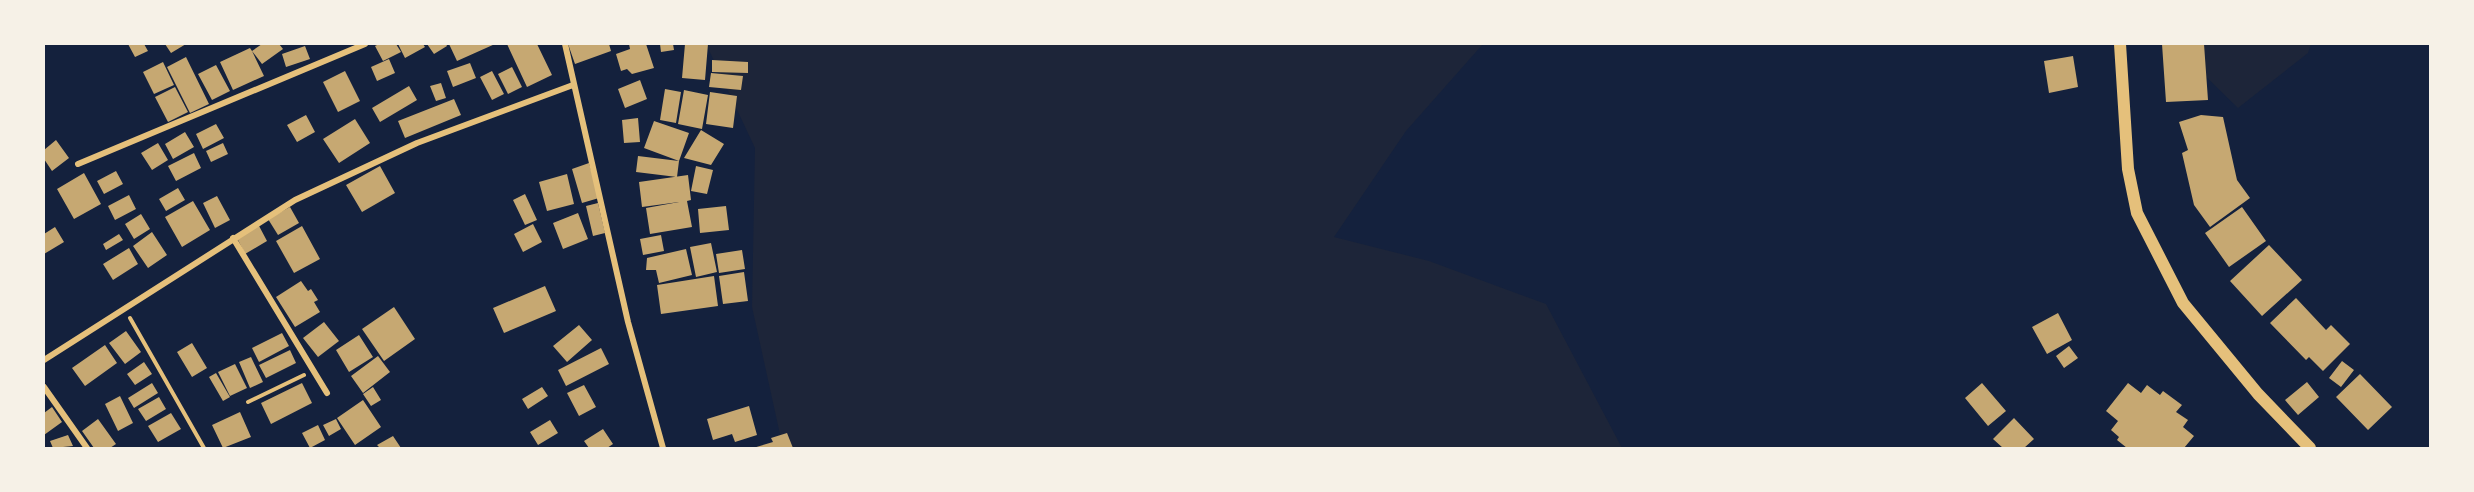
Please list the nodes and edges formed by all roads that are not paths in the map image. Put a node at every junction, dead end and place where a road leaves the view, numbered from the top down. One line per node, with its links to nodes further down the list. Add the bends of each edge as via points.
1 (365, 44): 5 (street)
2 (565, 44): 4 (street)
3 (2120, 44): 12 (main road, via 2128,169 2137,213 2183,303 2258,394)
4 (573, 85): 6 (street, via 417,143 295,200); 11 (street, via 628,322)
5 (78, 164)
6 (233, 238): 7 (street); 9 (street)
7 (44, 360)
8 (44, 387): 10 (street)
9 (327, 393)
10 (87, 448)
11 (663, 448)
12 (2310, 448)

